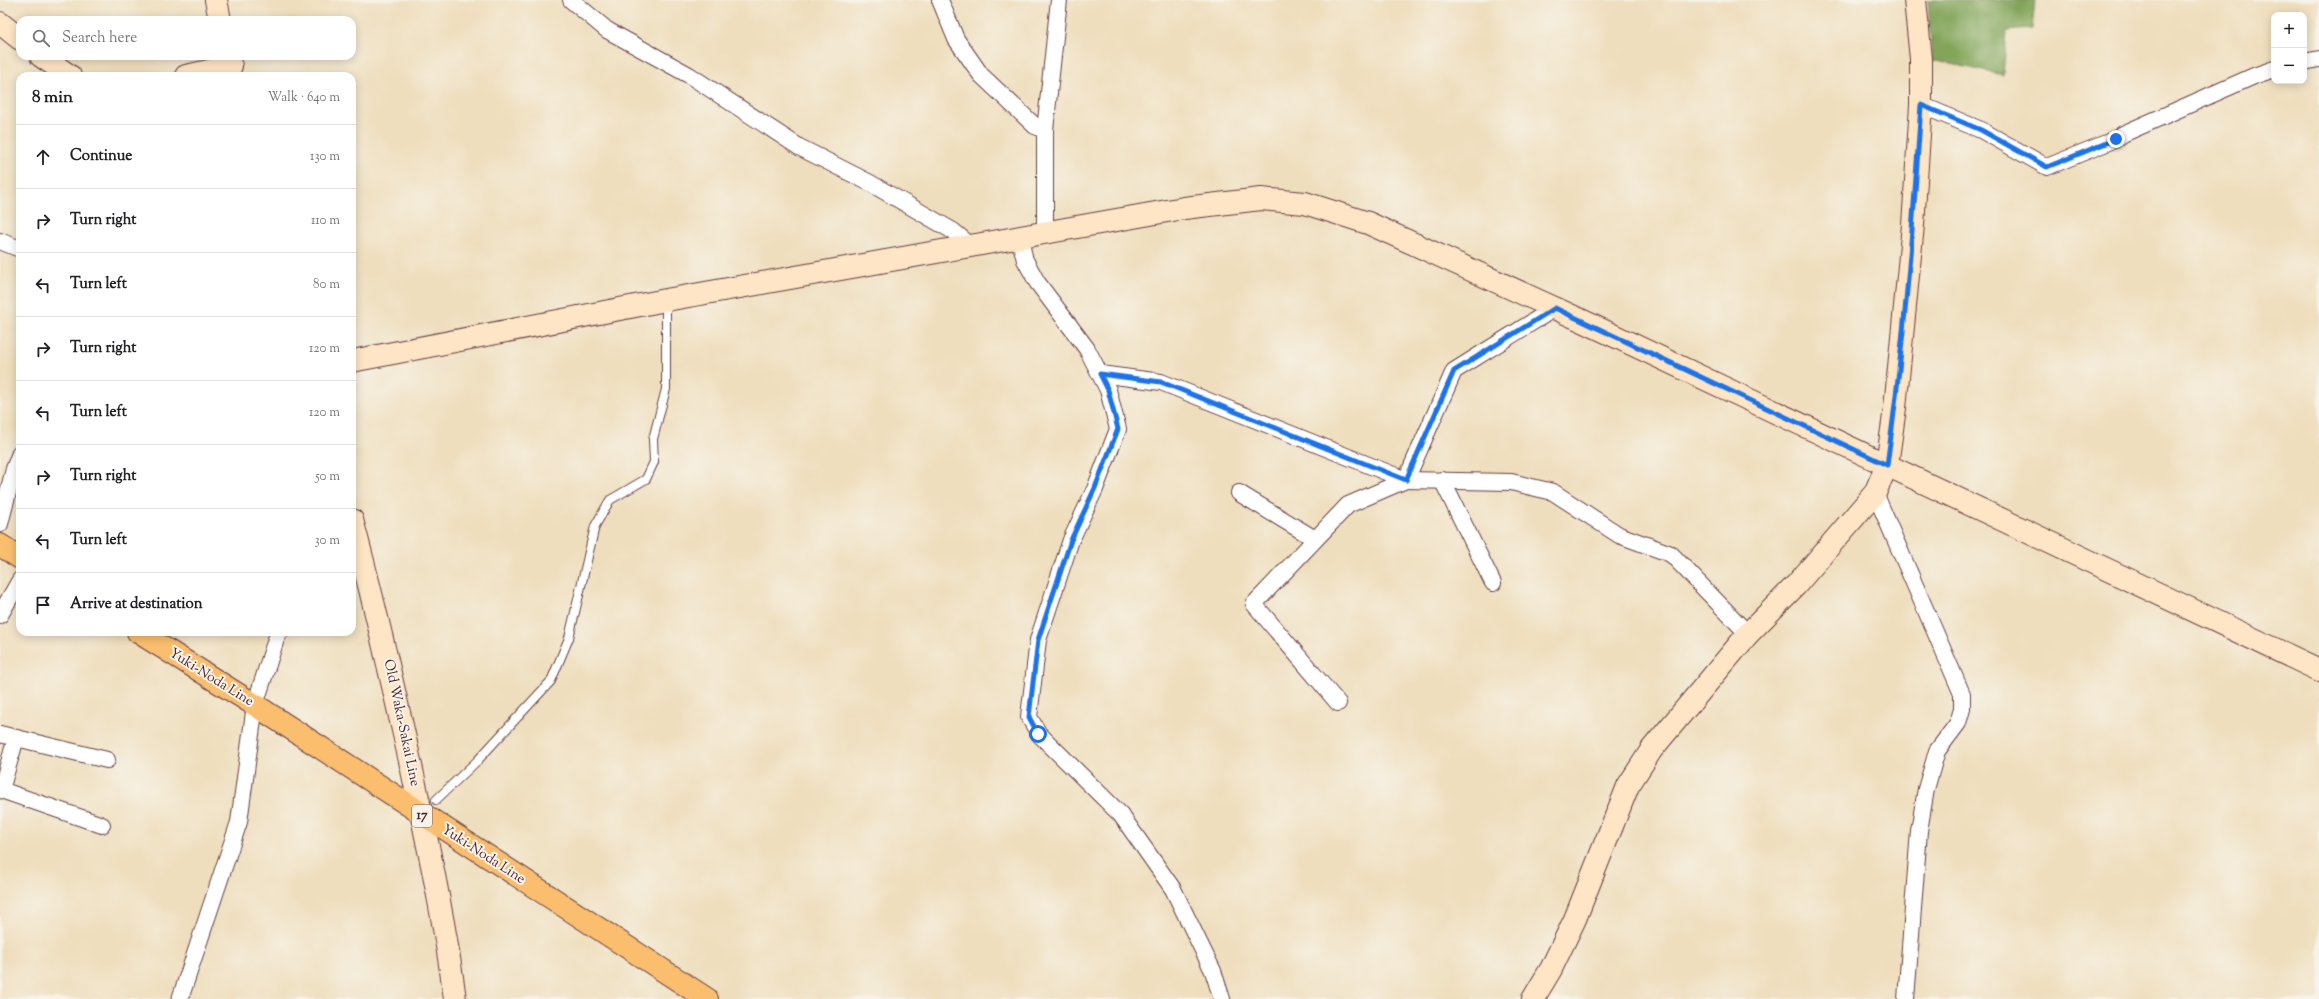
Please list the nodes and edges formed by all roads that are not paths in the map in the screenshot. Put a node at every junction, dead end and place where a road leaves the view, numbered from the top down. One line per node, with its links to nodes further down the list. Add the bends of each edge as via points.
1 (216, 0): 6 (street)
2 (571, 0): 21 (street, via 607,30 689,75 799,147 870,183 953,231)
3 (940, 0): 17 (street, via 956,39 981,75 1035,126)
4 (1059, 0): 17 (street)
5 (1915, 0): 16 (street)
6 (219, 16)
7 (0, 23): 8 (street)
8 (16, 36)
9 (2319, 59): 11 (street)
10 (47, 60): 14 (street)
11 (2307, 61)
12 (231, 66): 15 (street)
13 (2271, 70): 16 (street, via 2226,88 2110,142 2047,167 1981,130)
14 (64, 72)
15 (204, 72)
16 (1921, 105): 28 (street, via 1913,225)
17 (1045, 130): 18 (street)
18 (1045, 231): 19 (street); 24 (street, via 1184,208 1261,199 1305,203 1368,223)
19 (1020, 236): 21 (street); 26 (street, via 1025,260 1037,282 1087,349)
20 (0, 240): 22 (street)
21 (970, 245): 23 (street)
22 (16, 247)
23 (666, 300): 25 (street); 50 (lane, via 666,389 653,439 654,462 646,479 610,500 594,526 569,638 551,681 478,760)
24 (1555, 308): 28 (street); 29 (street, via 1454,371)
25 (356, 360)
26 (1100, 374): 29 (street, via 1161,382); 55 (street, via 1108,390 1118,429 1071,540 1038,640 1029,717 1038,734 1121,815 1173,889 1213,970)
27 (16, 464): 33 (street)
28 (1887, 465): 32 (street); 44 (street)
29 (1406, 480): 30 (street); 35 (street, via 1348,505)
30 (1442, 480): 38 (street); 41 (street, via 1511,482 1553,492 1619,535 1671,554)
31 (1239, 493): 35 (street)
32 (1875, 494): 41 (street, via 1796,585); 57 (street, via 1962,694 1962,709 1958,723 1937,751 1926,789 1919,831)
33 (0, 524)
34 (356, 534): 50 (street, Old Waka-Sakai Line)
35 (1315, 539): 45 (street, via 1254,604)
36 (0, 545): 37 (main road)
37 (16, 555)
38 (1493, 583)
39 (16, 587): 40 (street)
40 (0, 615)
41 (1748, 634): 56 (street, via 1652,749 1628,786 1575,919)
42 (144, 636): 46 (main road, Yuki-Noda Line / 17)
43 (278, 636): 46 (street)
44 (2319, 670)
45 (1338, 703)
46 (255, 705): 50 (main road, Yuki-Noda Line / 17); 52 (street, via 239,822)
47 (0, 734): 48 (street)
48 (16, 738): 49 (street); 51 (street, via 1,790)
49 (107, 760)
50 (429, 808): 53 (street, Old Waka-Sakai Line); 54 (main road, Yuki-Noda Line / 17)
51 (102, 825)
52 (180, 999)
53 (455, 999)
54 (707, 999)
55 (1222, 999)
56 (1533, 999)
57 (1906, 999)

